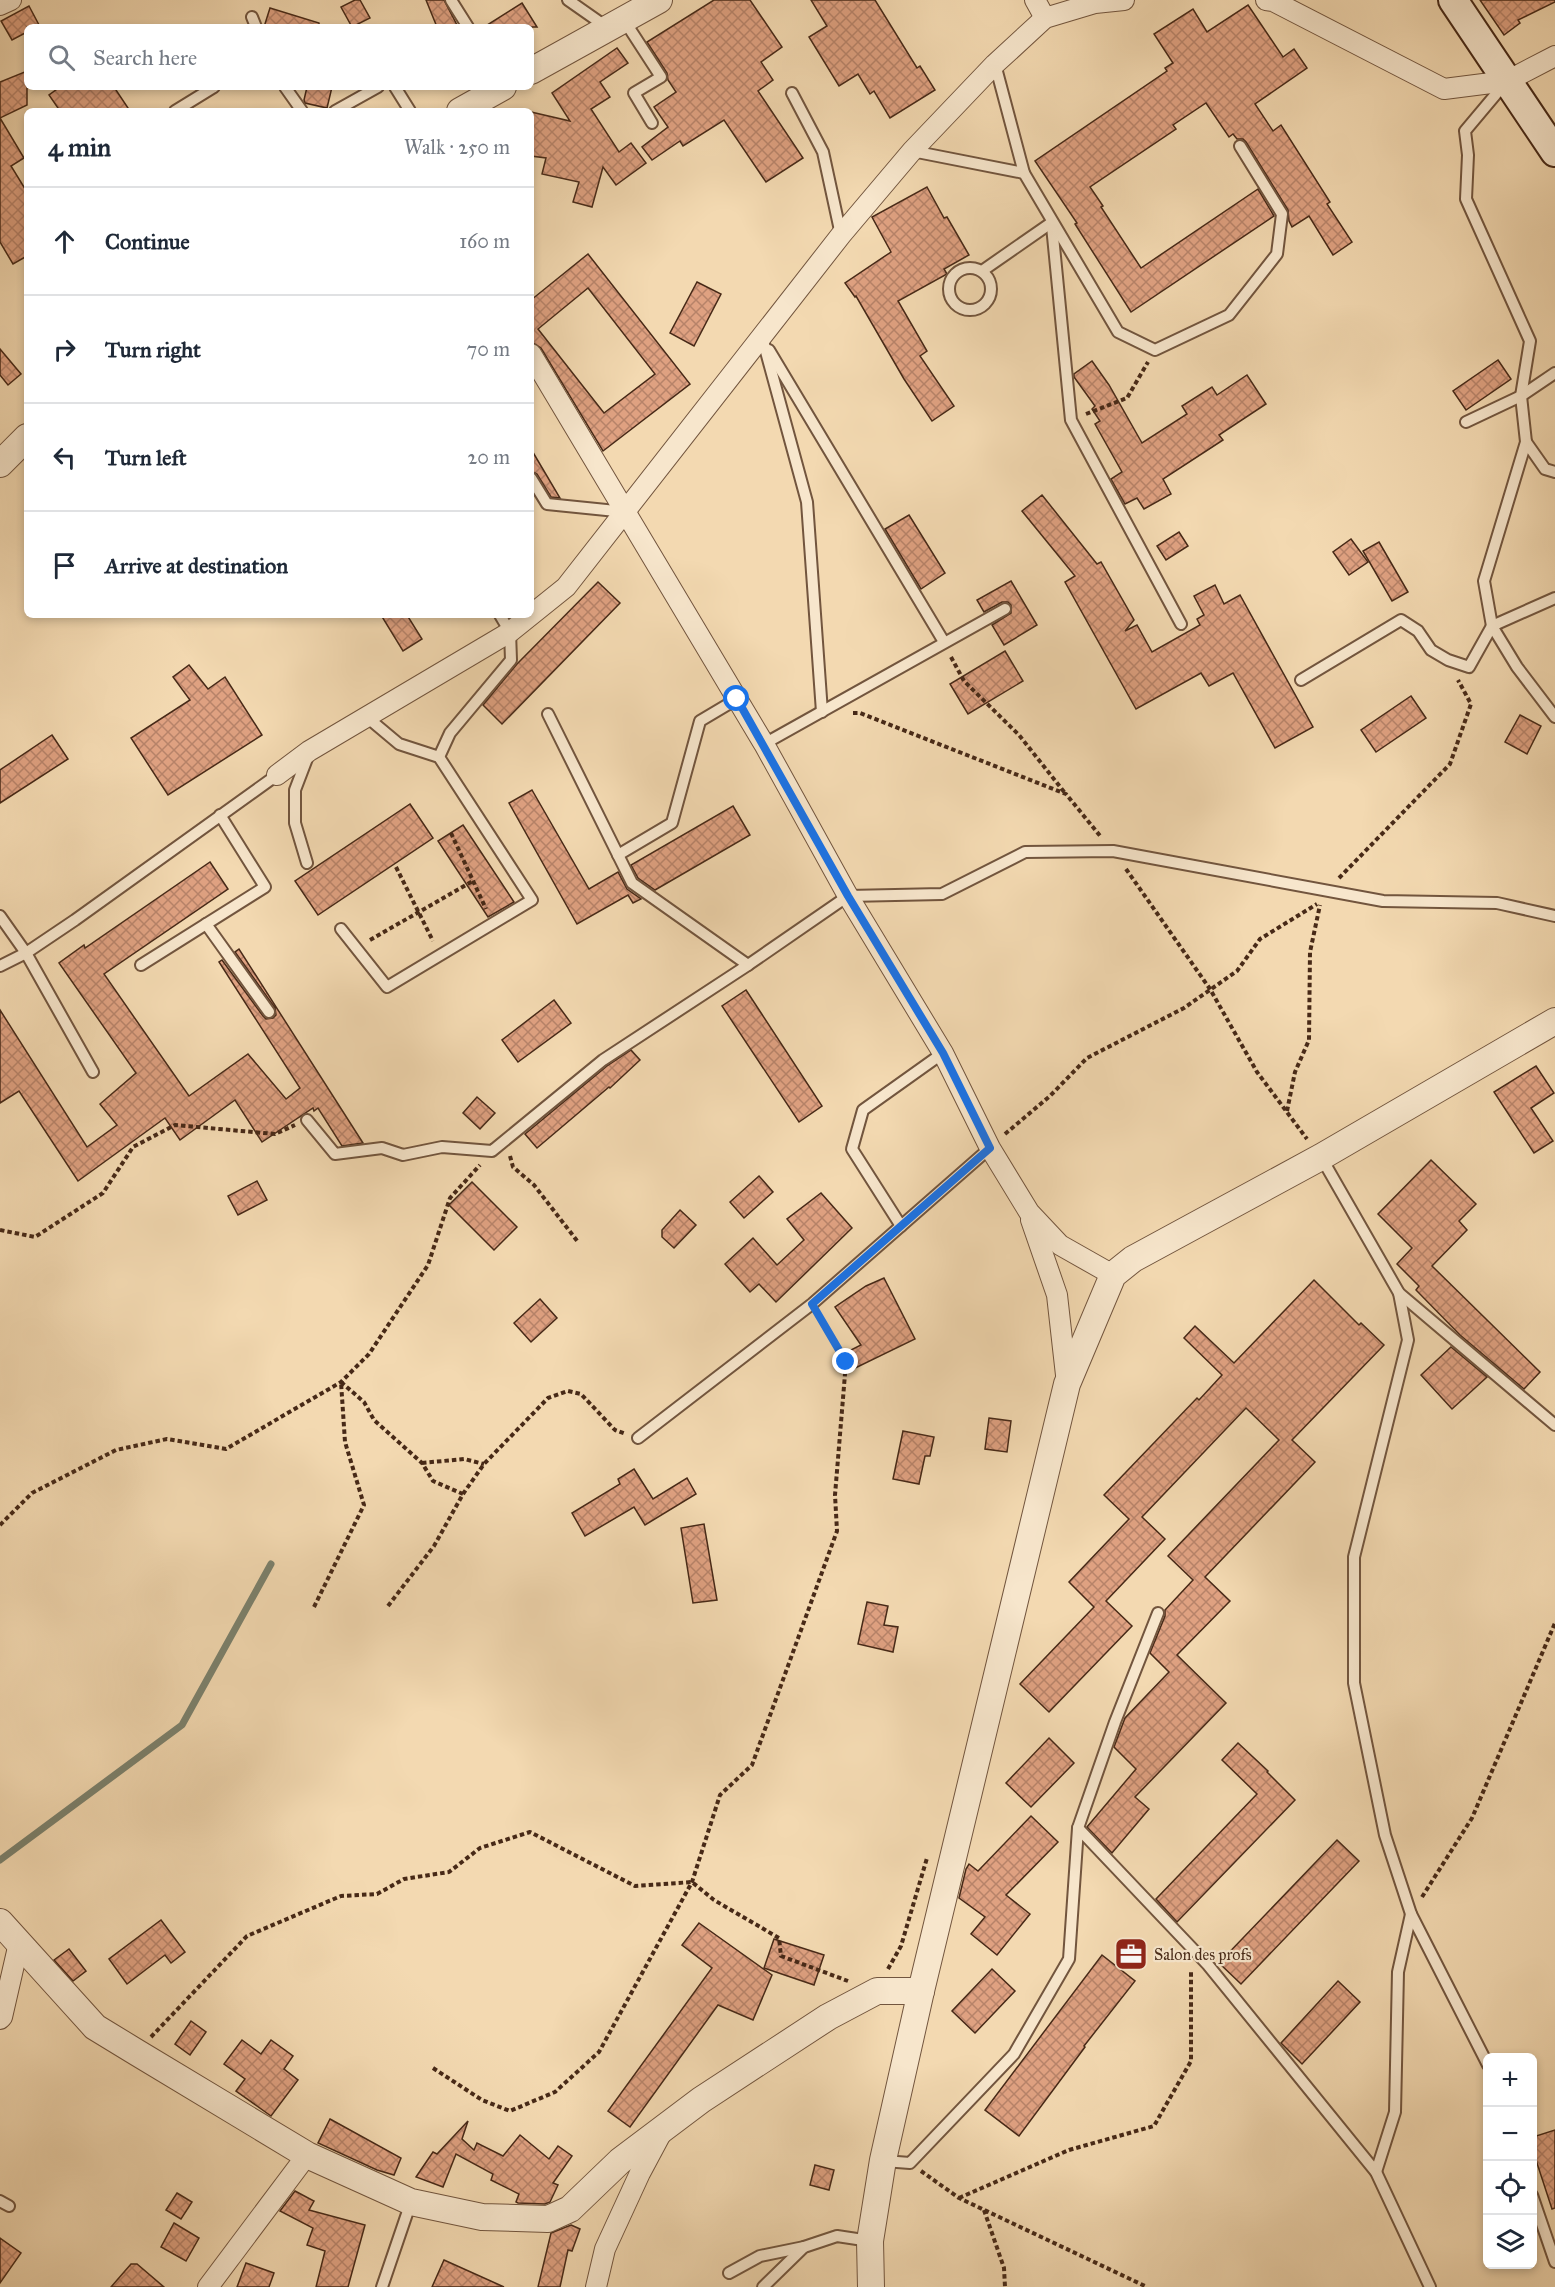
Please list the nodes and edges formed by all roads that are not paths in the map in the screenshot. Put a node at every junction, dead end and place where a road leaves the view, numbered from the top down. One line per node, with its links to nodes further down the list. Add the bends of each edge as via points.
1 (11, 0): 9 (street)
2 (451, 0): 11 (lane)
3 (568, 0): 12 (lane)
4 (659, 0): 12 (street)
5 (1035, 0): 10 (street)
6 (1124, 0): 10 (street, via 1095,3)
7 (1266, 0): 16 (street, via 1444,89)
8 (1453, 0): 16 (main road)
9 (0, 5)
10 (1045, 18): 14 (street)
11 (466, 24)
12 (616, 24): 15 (street); 28 (lane, via 660,77 634,93)
13 (1555, 56): 16 (street)
14 (995, 64): 30 (street); 32 (lane)
15 (534, 69)
16 (1507, 81): 31 (main road); 39 (lane, via 1465,131 1466,199 1530,341)
17 (209, 90): 23 (lane)
18 (287, 90): 24 (lane)
19 (373, 90): 25 (lane)
20 (397, 90): 26 (lane)
21 (498, 90): 27 (street)
22 (792, 93): 34 (lane, via 823,152)
23 (180, 108)
24 (300, 108)
25 (340, 108)
26 (408, 108)
27 (465, 108)
28 (652, 123)
29 (1240, 146): 33 (lane, via 1282,214 1277,254 1229,315 1155,350 1118,332)
30 (912, 151): 32 (lane); 34 (street)
31 (1554, 151)
32 (1024, 173): 33 (lane)
33 (1051, 222): 35 (lane); 51 (lane, via 1071,420)
34 (841, 235): 36 (street)
35 (982, 271): 35 (lane, via 968,267 954,274 948,288 952,303 964,311 980,309 985,304 992,283)
36 (762, 337): 46 (street); 53 (lane); 56 (lane, via 807,502)
37 (534, 359): 46 (street)
38 (1555, 373): 39 (lane)
39 (1521, 396): 40 (lane); 42 (lane)
40 (1466, 422)
41 (24, 439): 43 (street)
42 (1526, 442): 44 (lane, via 1545,469); 52 (lane, via 1484,581)
43 (0, 464)
44 (1555, 472)
45 (534, 482): 46 (lane, via 547,504)
46 (626, 512): 48 (street, via 566,587); 55 (street)
47 (1555, 598): 52 (lane)
48 (534, 606)
49 (1005, 609): 53 (lane)
50 (505, 623): 59 (street); 62 (lane, via 511,660 450,733)
51 (1181, 624)
52 (1492, 626): 54 (lane, via 1469,667 1431,650 1418,631 1401,620); 58 (lane)
53 (944, 642): 56 (lane)
54 (1301, 680)
55 (737, 699): 60 (street); 65 (lane, via 700,721 672,823)
56 (822, 712): 60 (lane)
57 (548, 714): 65 (lane)
58 (1555, 717)
59 (368, 718): 61 (street); 62 (lane, via 399,744)
60 (764, 744): 67 (street)
61 (309, 751): 63 (street); 66 (lane, via 295,790 295,823)
62 (439, 757): 71 (lane, via 532,900 387,987)
63 (277, 775): 64 (lane)
64 (220, 815): 70 (lane, via 265,887); 72 (lane)
65 (618, 855): 74 (lane, via 632,883)
66 (307, 863)
67 (848, 896): 69 (lane, via 942,894 1025,852 1113,851 1383,901 1497,903); 74 (lane); 78 (street)
68 (0, 916): 72 (lane)
69 (1555, 916)
70 (206, 924): 73 (lane); 76 (lane)
71 (341, 929)
72 (26, 953): 75 (lane); 79 (lane)
73 (141, 965)
74 (748, 965): 80 (lane, via 603,1060 492,1151 442,1148 403,1155 382,1148 335,1154)
75 (0, 966)
76 (269, 1012)
77 (1555, 1021): 82 (street)
78 (943, 1053): 81 (street); 84 (lane, via 863,1110 852,1149)
79 (93, 1072)
80 (307, 1119)
81 (990, 1148): 83 (street); 84 (lane)
82 (1320, 1157): 85 (street, via 1133,1259); 86 (lane)
83 (1029, 1212): 85 (street, via 1060,1245); 87 (street, via 1058,1295)
84 (901, 1226): 89 (lane, via 812,1304)
85 (1113, 1275): 87 (street)
86 (1399, 1293): 88 (lane); 92 (lane, via 1407,1340 1354,1557 1353,1683 1385,1835)
87 (1067, 1383): 95 (street)
88 (1555, 1425)
89 (638, 1438)
90 (1158, 1613): 91 (lane)
91 (1078, 1828): 100 (lane, via 1069,1959 1014,2054 910,2163); 101 (lane, via 1208,1965)
92 (1411, 1914): 97 (lane); 101 (lane, via 1398,1972 1395,2112)
93 (0, 1922): 94 (street)
94 (19, 1943): 96 (street); 99 (street, via 95,2027)
95 (921, 1991): 98 (street, via 877,1991 818,2023); 100 (street)
96 (0, 2019)
97 (1483, 2055)
98 (664, 2128): 102 (street, via 620,2161 570,2209 548,2219 482,2217); 110 (street, via 605,2249)
99 (307, 2155): 102 (street); 108 (street)
100 (883, 2160): 104 (street)
101 (1376, 2172): 113 (lane)
102 (411, 2202): 109 (lane)
103 (1537, 2207): 106 (lane)
104 (870, 2241): 105 (lane, via 837,2236); 112 (street)
105 (804, 2247): 107 (lane, via 760,2256); 111 (lane)
106 (1555, 2262)
107 (729, 2273)
108 (208, 2287)
109 (382, 2287)
110 (596, 2287)
111 (762, 2287)
112 (871, 2287)
113 (1430, 2287)

